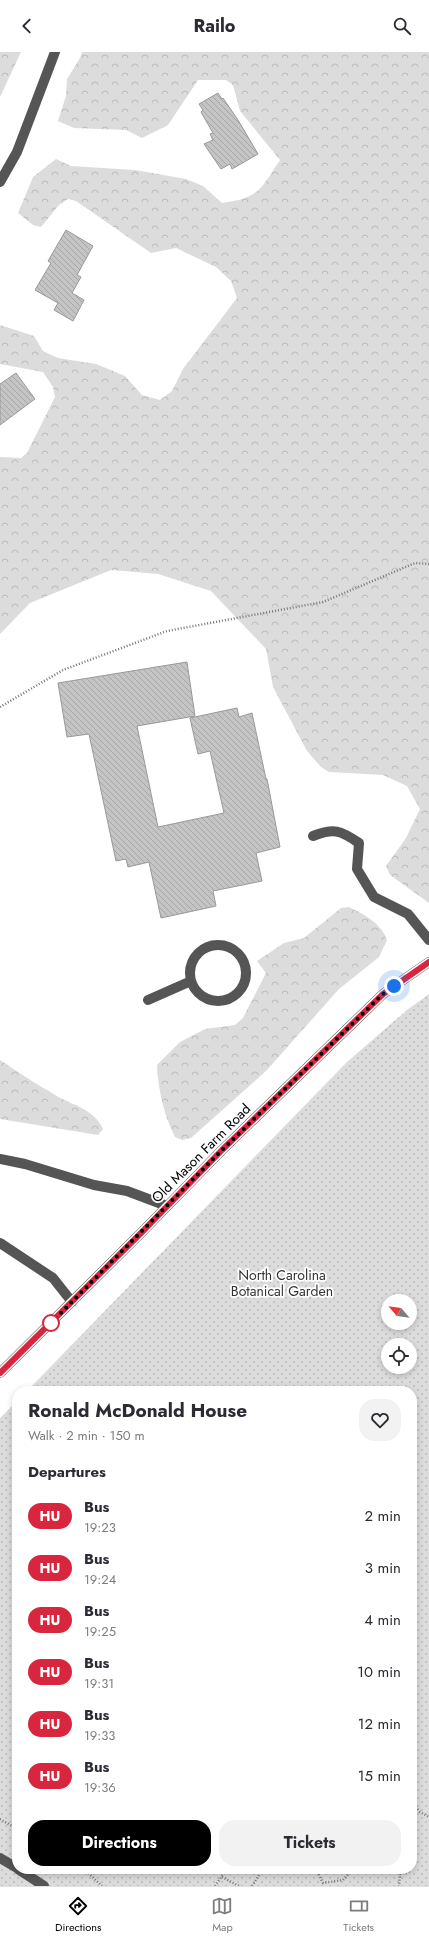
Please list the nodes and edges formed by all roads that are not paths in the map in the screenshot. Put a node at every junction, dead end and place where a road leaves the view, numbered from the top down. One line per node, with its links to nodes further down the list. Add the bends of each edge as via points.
1 (55, 52): 2 (street, via 16,152)
2 (0, 182)
3 (313, 836): 4 (street, via 330,830 348,835 359,843 357,869 374,897 408,914)
4 (429, 940)
5 (429, 962): 9 (street, Old Mason Farm Road, via 383,994)
6 (191, 981): 6 (street, via 200,996 208,1000 226,1001 234,997 245,983 246,964 234,949 225,945 215,945 206,948 192,962); 7 (street)
7 (148, 1000)
8 (0, 1160): 9 (street, via 25,1164 94,1185 127,1191)
9 (167, 1206): 11 (street, Old Mason Farm Road)
10 (0, 1243): 11 (street, via 53,1278)
11 (72, 1302): 12 (street, Old Mason Farm Road)
12 (0, 1373)
13 (0, 1858): 14 (street)
14 (12, 1866)
15 (25, 1874): 16 (street)
16 (44, 1886)

